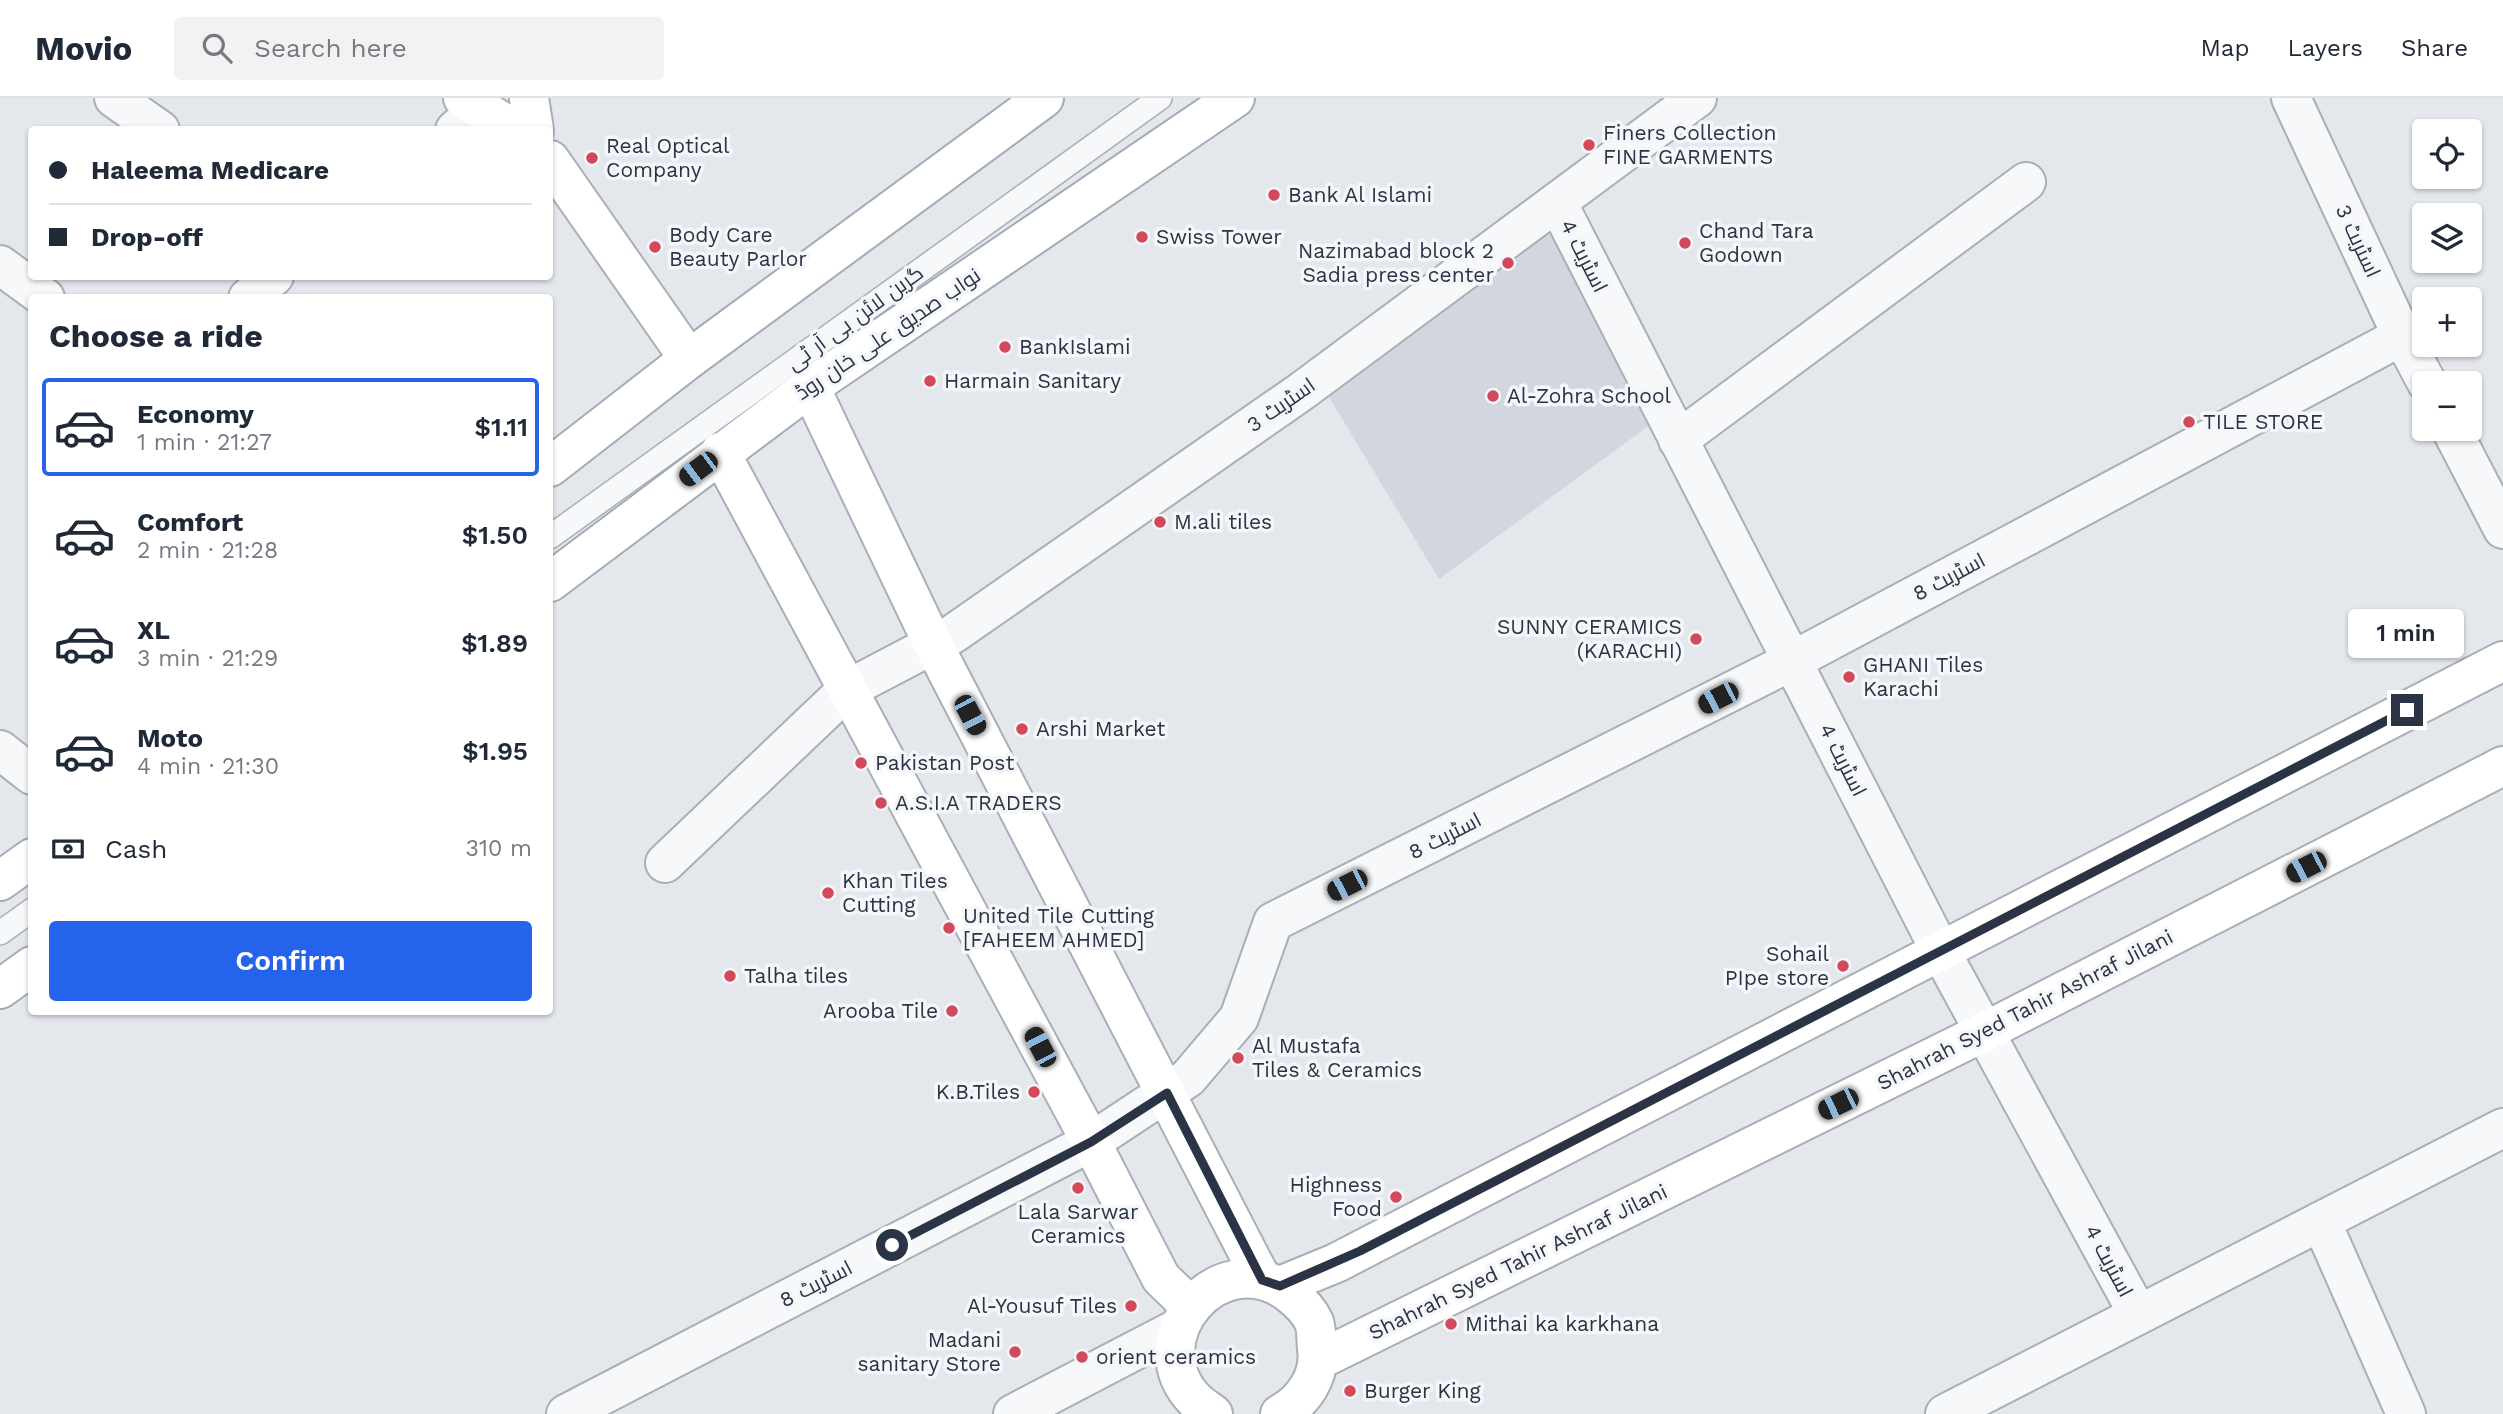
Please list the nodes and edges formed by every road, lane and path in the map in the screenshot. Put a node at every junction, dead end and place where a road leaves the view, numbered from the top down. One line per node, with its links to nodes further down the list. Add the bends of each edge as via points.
1 (114, 98): 9 (street)
2 (530, 98): 11 (street)
3 (1044, 98): 20 (street)
4 (1160, 98): 28 (lane, گرین لائن بی آر ٹی)
5 (1235, 98): 22 (street, نواب صدیق علی خان روڈ)
6 (1697, 98): 14 (street, اسٹریٹ 3)
7 (2291, 98): 19 (street, اسٹریٹ 3)
8 (466, 112): 10 (street)
9 (154, 126)
10 (505, 126)
11 (534, 126)
12 (553, 164): 20 (street)
13 (2026, 182): 23 (street)
14 (1557, 202): 23 (street, اسٹریٹ 4); 30 (street, اسٹریٹ 3, via 1310,385)
15 (0, 265): 17 (street)
16 (269, 280): 18 (street)
17 (40, 294)
18 (253, 294)
19 (2403, 336): 21 (street, اسٹریٹ 3); 31 (street, اسٹریٹ 8)
20 (689, 359): 26 (street)
21 (2421, 371)
22 (810, 387): 25 (street, نواب صدیق علی خان روڈ); 30 (street)
23 (1678, 440): 31 (street, اسٹریٹ 4)
24 (2457, 441): 27 (street)
25 (720, 452): 29 (street, نواب صدیق علی خان روڈ); 33 (street)
26 (553, 465)
27 (2503, 529)
28 (553, 535)
29 (553, 580)
30 (933, 644): 33 (street, اسٹریٹ 3); 46 (street)
31 (1792, 661): 42 (street, اسٹریٹ 4); 46 (street, اسٹریٹ 8, via 1273,922 1239,1018 1188,1078)
32 (2503, 661): 42 (street)
33 (848, 689): 38 (street, اسٹریٹ 3); 48 (street)
34 (0, 750): 36 (street)
35 (2503, 766): 45 (street, Shahrah Syed Tahir Ashraf Jilani)
36 (28, 772)
37 (28, 861): 39 (street)
38 (665, 863)
39 (0, 881)
40 (28, 913): 41 (lane)
41 (0, 933)
42 (1941, 952): 45 (street, اسٹریٹ 4); 50 (street, via 1336,1263)
43 (28, 969): 44 (street)
44 (0, 989)
45 (1986, 1031): 51 (street, اسٹریٹ 4); 53 (street, Shahrah Syed Tahir Ashraf Jilani)
46 (1167, 1093): 48 (street, اسٹریٹ 8); 50 (street)
47 (2503, 1128): 49 (street)
48 (1091, 1142): 52 (street); 55 (street, اسٹریٹ 8)
49 (2321, 1221): 51 (street); 59 (street)
50 (1271, 1283): 52 (street, via 1237,1279 1213,1287); 53 (street, via 1300,1301 1314,1323)
51 (2138, 1314): 58 (street)
52 (1184, 1317): 56 (street); 57 (street, via 1175,1353 1180,1378 1195,1401)
53 (1319, 1360): 54 (street)
54 (1293, 1413)
55 (566, 1414)
56 (1013, 1414)
57 (1213, 1414)
58 (1944, 1414)
59 (2406, 1414)

